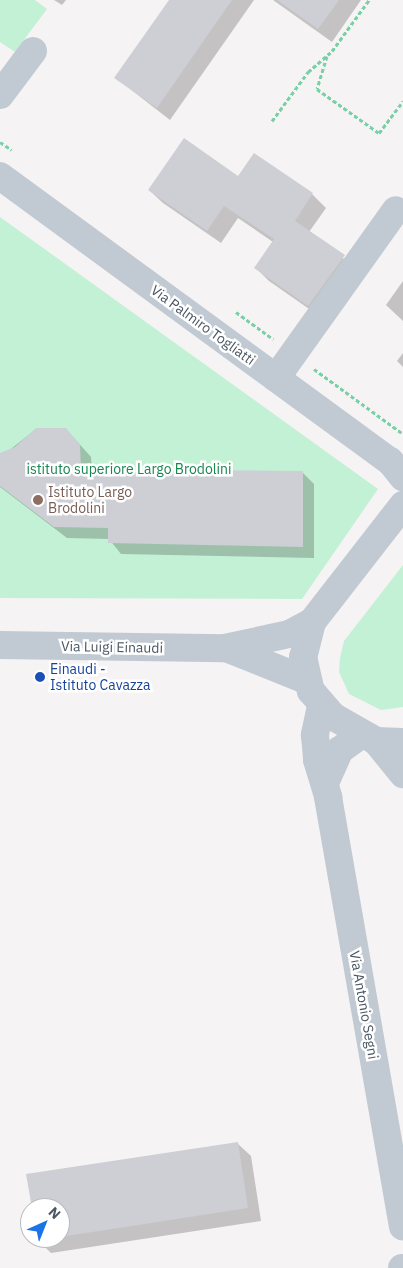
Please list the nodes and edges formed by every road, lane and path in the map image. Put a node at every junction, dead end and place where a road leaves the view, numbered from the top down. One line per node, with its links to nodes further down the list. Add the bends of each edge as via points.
1 (369, 0): 3 (path)
2 (33, 52): 4 (street)
3 (327, 55): 5 (path, via 317,89 380,133); 6 (path, via 308,72)
4 (0, 95)
5 (403, 101)
6 (272, 121)
7 (0, 176): 10 (street, Via Palmiro Togliatti)
8 (396, 210): 9 (street)
9 (292, 354): 10 (street); 11 (path)
10 (276, 378): 12 (street, Via Palmiro Togliatti, via 390,461)
11 (403, 434)
12 (403, 477)
13 (403, 505): 14 (street)
14 (312, 622): 16 (street, Via Luigi Einaudi, via 290,634 264,642); 17 (street, via 305,645)
15 (0, 646): 16 (street, Via Luigi Einaudi)
16 (225, 648): 17 (street, Via Luigi Einaudi)
17 (306, 680): 18 (street)
18 (321, 706): 19 (street); 22 (street, Via Antonio Segni, via 315,736 317,760)
19 (368, 738): 20 (street); 21 (street); 22 (street, via 340,750)
20 (403, 742)
21 (403, 774)
22 (325, 783): 23 (street, Via Antonio Segni)
23 (403, 1227)

